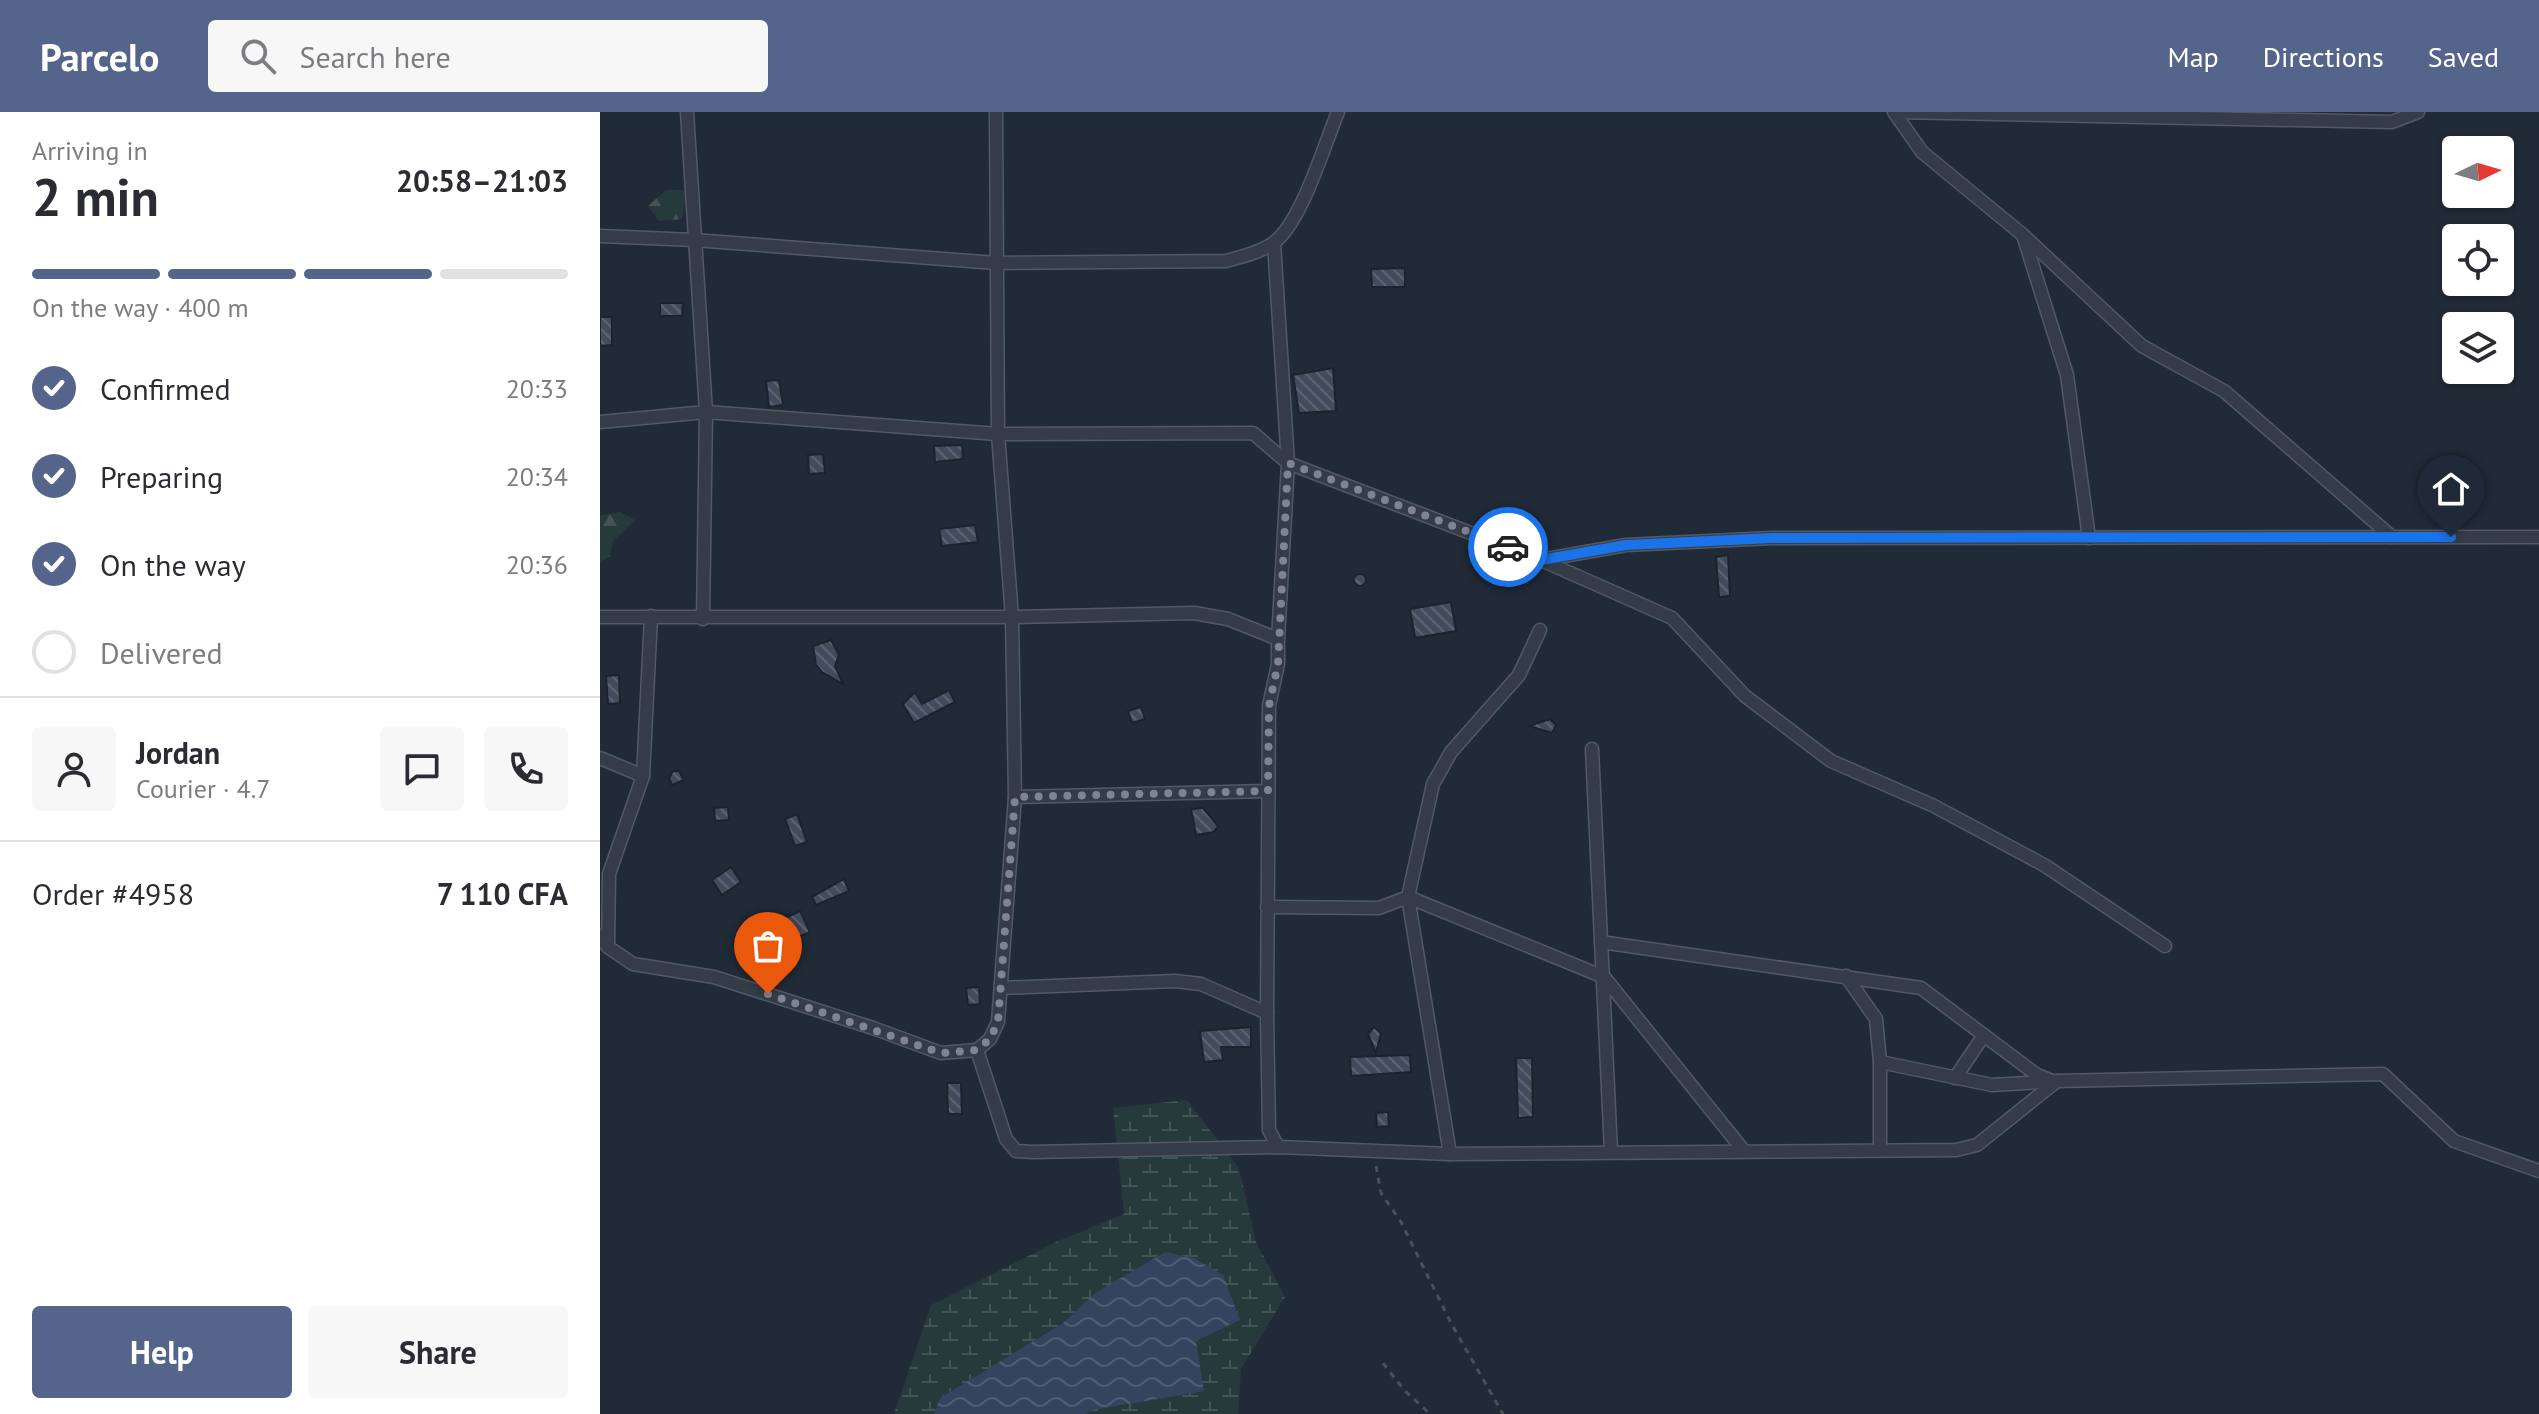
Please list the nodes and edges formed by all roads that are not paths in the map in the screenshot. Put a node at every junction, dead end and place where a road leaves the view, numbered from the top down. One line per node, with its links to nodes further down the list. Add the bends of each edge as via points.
1 (687, 112): 8 (street)
2 (996, 112): 10 (street)
3 (1338, 112): 9 (street, via 1293,222)
4 (1895, 112): 5 (street, via 2392,122); 6 (street, via 1922,152)
5 (2418, 112)
6 (2023, 235): 15 (street, via 2142,346 2224,391); 17 (street, via 2067,375)
7 (600, 236): 8 (street)
8 (694, 240): 10 (street); 11 (street)
9 (1274, 243): 10 (street, via 1226,261); 14 (street)
10 (996, 263): 13 (street)
11 (706, 412): 12 (street); 13 (street); 22 (street)
12 (600, 422)
13 (998, 434): 14 (street, via 1253,433); 21 (street)
14 (1288, 463): 18 (street); 24 (street)
15 (2392, 537): 16 (street); 17 (street)
16 (2539, 537)
17 (2089, 538): 18 (street, via 1772,538 1626,545)
18 (1541, 560): 34 (street, via 1672,618 1745,696 1831,761 1934,806 2030,858)
19 (651, 616): 20 (street); 22 (street); 27 (street)
20 (600, 617)
21 (1012, 617): 22 (street); 24 (street, via 1194,613 1228,619); 29 (street)
22 (703, 619)
23 (1540, 630): 30 (street, via 1519,675 1451,752 1433,784)
24 (1278, 639): 28 (street, via 1269,706)
25 (1592, 749): 33 (street)
26 (600, 758): 27 (street)
27 (643, 776): 35 (street, via 609,874)
28 (1268, 791): 29 (street); 31 (street)
29 (1015, 797): 38 (street)
30 (1408, 897): 31 (street, via 1379,908); 37 (street); 49 (street)
31 (1267, 907): 39 (street)
32 (600, 936): 35 (street)
33 (1601, 942): 36 (street); 37 (street)
34 (2165, 946)
35 (608, 947): 41 (street, via 633,964 714,977 941,1053)
36 (1846, 976): 40 (street, via 1921,988); 42 (street, via 1876,1019)
37 (1604, 977): 47 (street); 48 (street)
38 (1001, 988): 39 (street, via 1175,981 1201,984); 41 (street, via 998,1022)
39 (1267, 1013): 45 (street, via 1269,1130)
40 (1984, 1035): 43 (street); 44 (street, via 2037,1075)
41 (977, 1050): 45 (street, via 1006,1139 1016,1151)
42 (1880, 1062): 43 (street); 46 (street)
43 (1955, 1078): 44 (street, via 1992,1085)
44 (2057, 1081): 46 (street, via 1977,1145); 50 (street, via 2383,1074 2454,1141)
45 (1278, 1147): 49 (street)
46 (1880, 1150): 47 (street)
47 (1744, 1151): 48 (street)
48 (1611, 1152): 49 (street)
49 (1450, 1154)
50 (2539, 1171)

